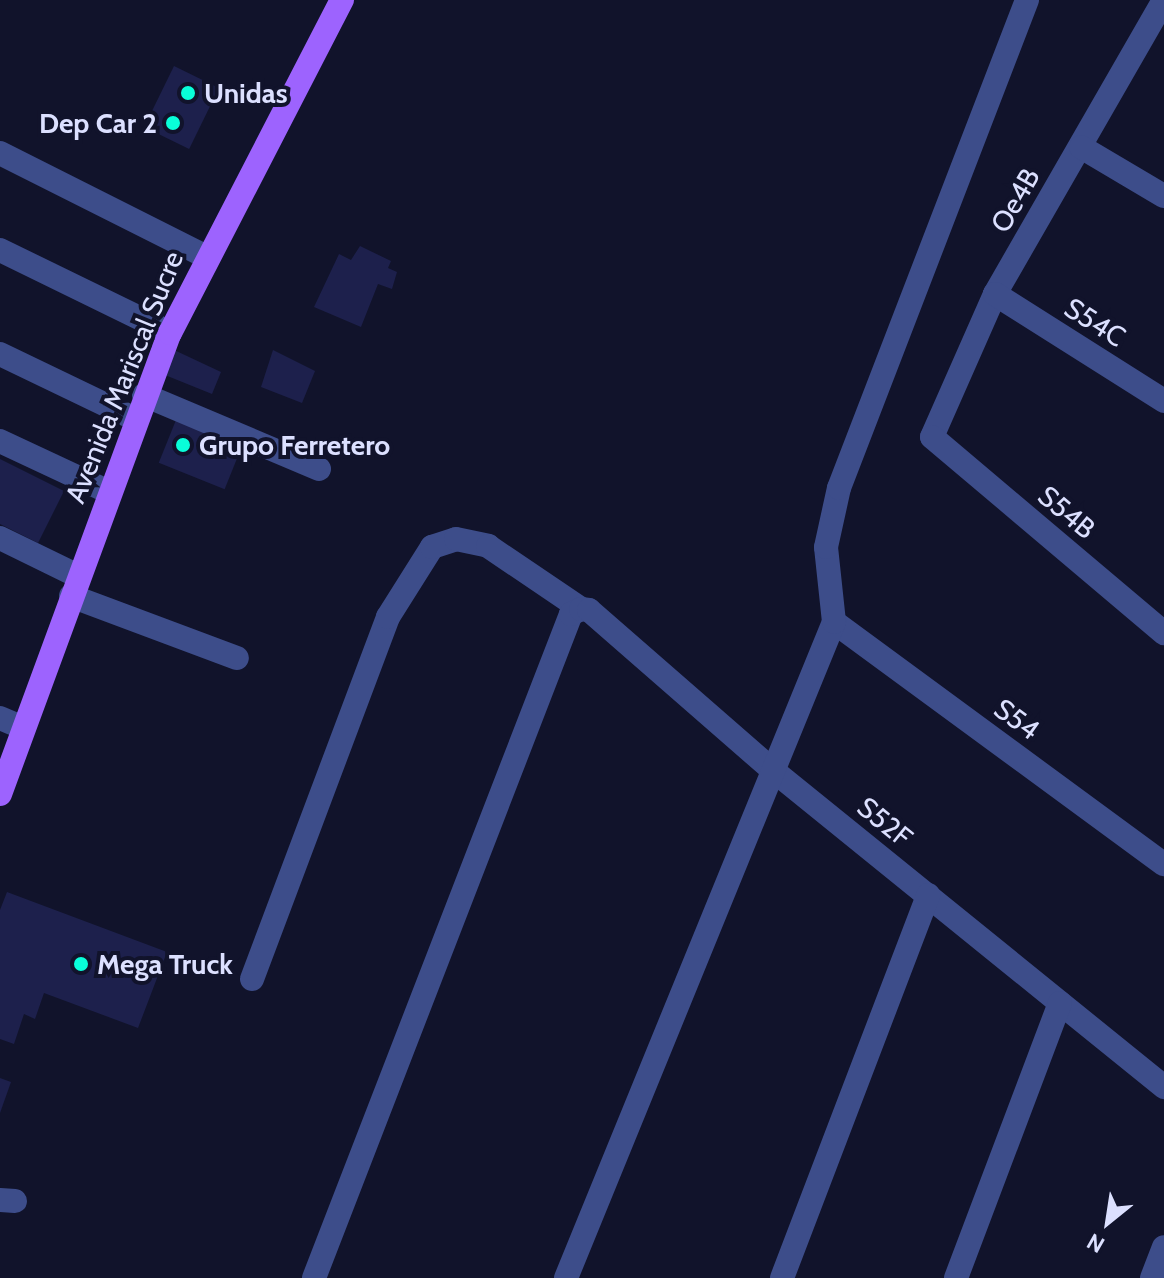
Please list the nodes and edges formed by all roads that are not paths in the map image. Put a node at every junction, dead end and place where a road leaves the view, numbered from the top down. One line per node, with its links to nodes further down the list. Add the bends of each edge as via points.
1 (342, 0): 8 (main road, Avenida Mariscal Sucre)
2 (1027, 0): 22 (street, via 839,488 826,547)
3 (1164, 0): 4 (street, Oe4B)
4 (1081, 147): 6 (street); 9 (street, Oe4B)
5 (0, 153): 8 (street)
6 (1164, 196)
7 (0, 250): 10 (street)
8 (205, 256): 10 (main road, Avenida Mariscal Sucre)
9 (995, 294): 13 (street, S54C); 15 (street, Oe4B)
10 (170, 333): 12 (main road, Avenida Mariscal Sucre)
11 (0, 354): 14 (street)
12 (144, 395): 14 (main road, Avenida Mariscal Sucre); 17 (street)
13 (1164, 401)
14 (135, 419): 18 (main road, Avenida Mariscal Sucre)
15 (932, 437): 23 (street, S54B)
16 (0, 441): 18 (street)
17 (319, 469)
18 (109, 492): 20 (main road, Avenida Mariscal Sucre)
19 (0, 538): 20 (street)
20 (75, 586): 24 (street); 26 (main road, Avenida Mariscal Sucre)
21 (576, 611): 27 (street, S52F, via 589,610); 31 (street, S52F, via 488,546 456,539 432,547 388,617); 35 (street)
22 (834, 622): 27 (street); 29 (street, S54)
23 (1164, 633)
24 (237, 658)
25 (0, 718): 26 (street)
26 (23, 728): 28 (main road, Avenida Mariscal Sucre)
27 (775, 772): 30 (street, S52F); 36 (street)
28 (0, 794)
29 (1164, 864)
30 (928, 895): 32 (street, S52F); 37 (street)
31 (252, 979)
32 (1060, 1003): 33 (street, S52F); 38 (street)
33 (1164, 1087)
34 (1164, 1247): 39 (street)
35 (314, 1278)
36 (566, 1278)
37 (782, 1278)
38 (956, 1278)
39 (1152, 1278)

